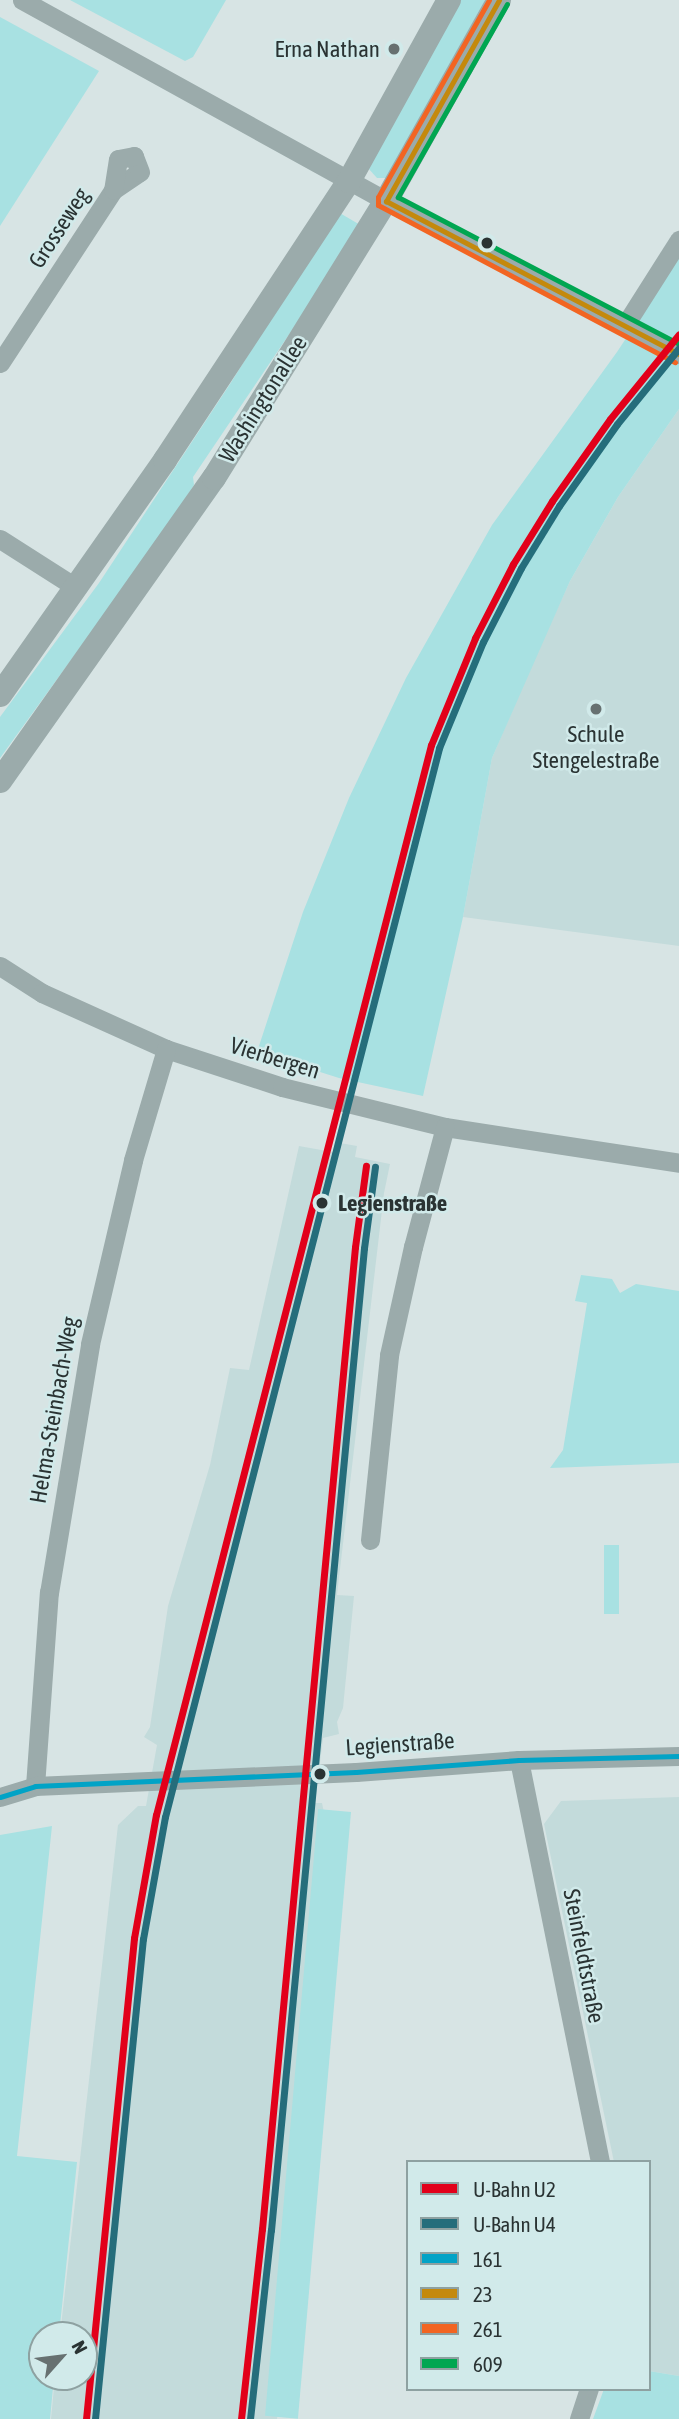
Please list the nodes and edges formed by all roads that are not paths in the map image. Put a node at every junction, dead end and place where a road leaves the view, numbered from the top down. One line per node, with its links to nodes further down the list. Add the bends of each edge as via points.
1 (22, 0): 4 (street)
2 (449, 0): 4 (street, Washingtonallee)
3 (499, 0): 6 (street, Washingtonallee)
4 (349, 181): 6 (street); 12 (street, Washingtonallee)
5 (113, 190): 10 (street, Grosseweg)
6 (386, 201): 8 (street); 14 (street, Washingtonallee, via 214,478)
7 (679, 240): 8 (street)
8 (625, 324): 9 (street)
9 (679, 355)
10 (0, 361)
11 (0, 539): 12 (street)
12 (77, 588): 13 (street, Washingtonallee)
13 (0, 695)
14 (0, 781)
15 (0, 966): 16 (street, Vierbergen, via 42,993)
16 (166, 1049): 17 (street, Vierbergen, via 282,1087); 22 (street, Helma-Steinbach-Weg, via 133,1160 90,1343 49,1593)
17 (445, 1127): 18 (street, Vierbergen); 19 (street, via 389,1355)
18 (679, 1163)
19 (370, 1540)
20 (679, 1756): 21 (street, Legienstraße)
21 (519, 1760): 22 (street, Legienstraße, via 328,1774); 24 (street, Steinfeldtstraße)
22 (35, 1786): 23 (street, Legienstraße)
23 (0, 1797)
24 (600, 2160)
25 (588, 2391): 26 (street)
26 (579, 2419)

